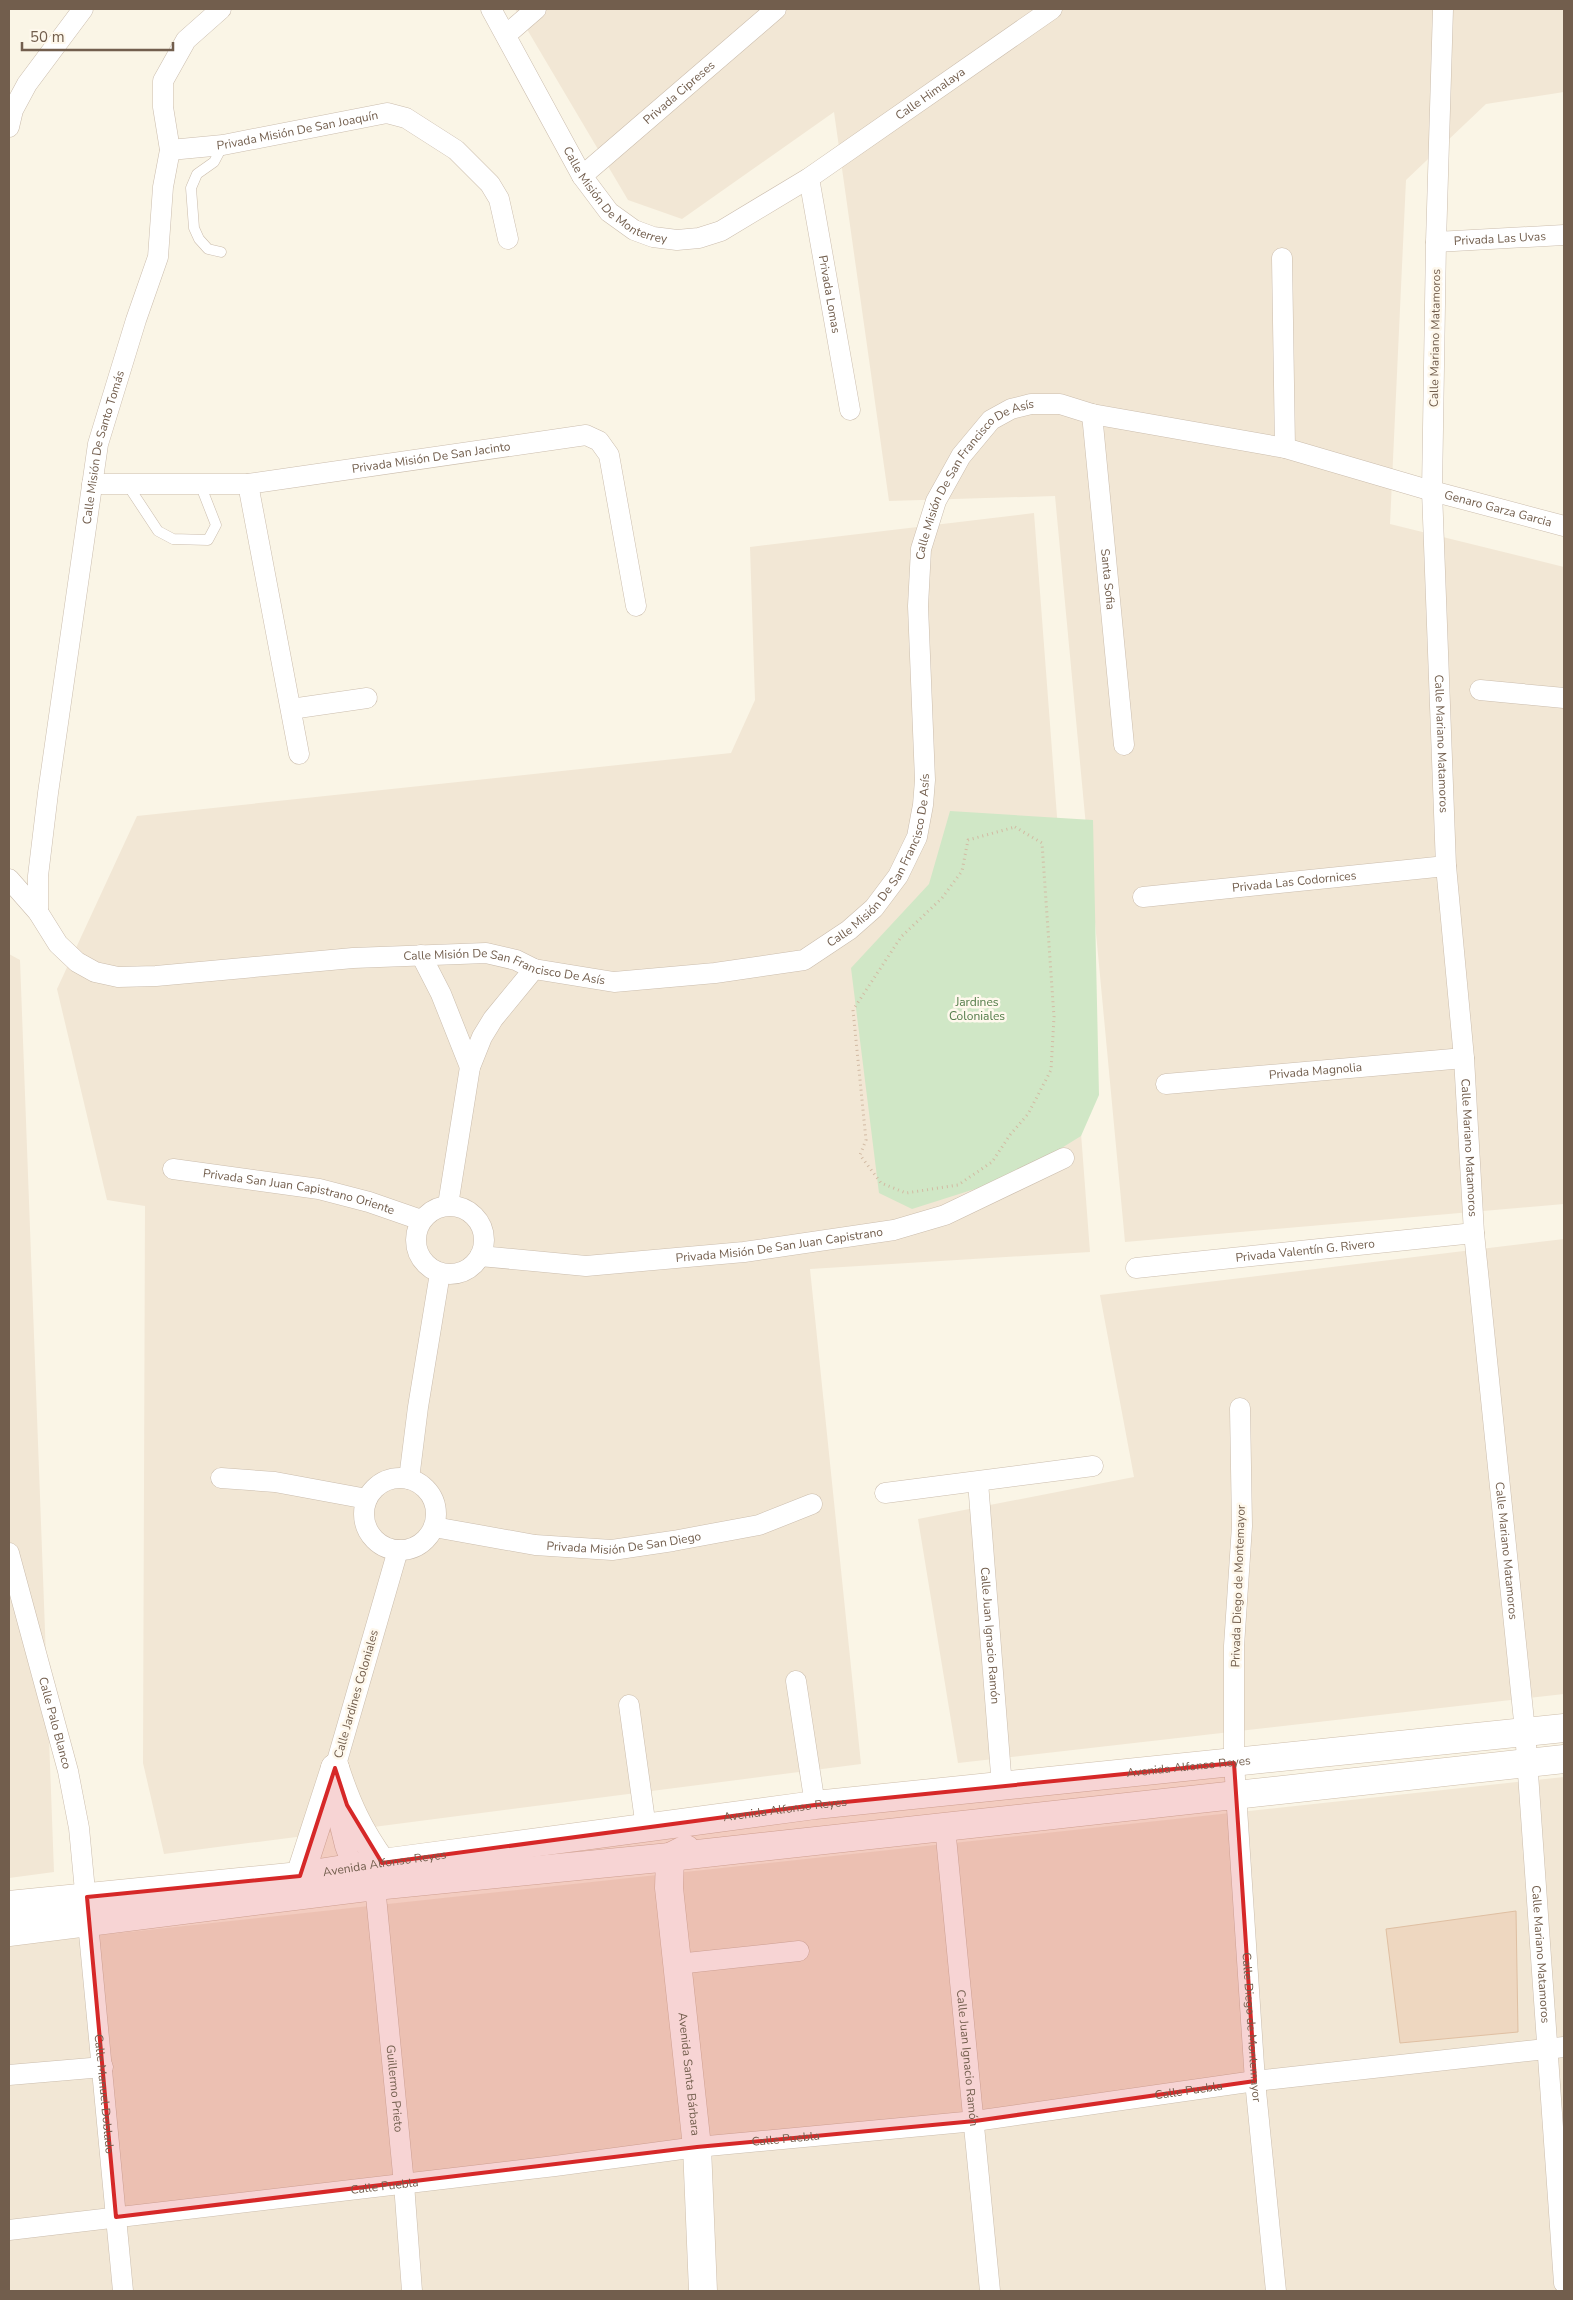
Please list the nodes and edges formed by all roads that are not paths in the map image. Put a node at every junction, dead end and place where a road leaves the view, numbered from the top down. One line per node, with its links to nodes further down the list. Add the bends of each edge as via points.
1 (83, 9): 9 (street, via 27,84 13,110)
2 (220, 9): 11 (street, Calle Misión De Santo Tomás, via 186,40 163,81 163,107)
3 (491, 9): 8 (street, Calle Misión De Monterrey)
4 (536, 9): 8 (street)
5 (776, 9): 12 (street, Privada Cipreses)
6 (1052, 9): 13 (street, Calle Himalaya)
7 (1443, 9): 16 (street, Calle Mariano Matamoros)
8 (506, 35): 12 (street, Calle Misión De Monterrey)
9 (9, 127)
10 (223, 144): 11 (street, Privada Misión De San Joaquín); 15 (street, Privada Misión De San Joaquín, via 388,113 406,118 456,150 490,184 499,199); 17 (lane, via 214,162 197,174 191,188 194,228 199,239 208,249)
11 (170, 150): 22 (street, Calle Misión De Santo Tomás, via 163,187 158,257 98,444)
12 (582, 176): 13 (street, Calle Misión De Monterrey, via 609,212 634,230 653,237 677,240 721,231)
13 (808, 178): 19 (street, Privada Lomas)
14 (1564, 235): 16 (street, Privada Las Uvas)
15 (508, 239)
16 (1436, 242): 26 (street, Calle Mariano Matamoros)
17 (221, 252)
18 (1282, 258): 21 (street)
19 (850, 410)
20 (1092, 414): 21 (street, Calle Misión De San Francisco De Asís); 33 (street, Santa Sofia); 40 (street, Calle Misión De San Francisco De Asís, via 1060,404 1031,404 1011,409 991,420 961,456 936,501 921,549 918,606 925,780 923,806 917,837 898,876 874,908 850,930 804,960 715,974 614,982)
21 (1285, 448): 26 (street, Calle Misión De San Francisco De Asís)
22 (92, 484): 23 (street, Privada Misión De San Jacinto); 38 (street, Calle Misión De Santo Tomás, via 48,793 38,876)
23 (127, 484): 24 (street, Privada Misión De San Jacinto); 24 (lane, via 158,531 172,539 208,540 216,525)
24 (200, 484): 25 (street, Privada Misión De San Jacinto)
25 (248, 484): 28 (street, Privada Misión De San Jacinto, via 586,435 599,441 609,454); 32 (street)
26 (1432, 491): 27 (street, Genaro Garza Garcia); 35 (street, Calle Mariano Matamoros)
27 (1564, 526)
28 (636, 606)
29 (1480, 690): 31 (street)
30 (367, 698): 32 (street)
31 (1564, 698)
32 (291, 709): 34 (street)
33 (1124, 745)
34 (299, 754)
35 (1446, 866): 37 (street, Privada Las Codornices); 41 (street, Calle Mariano Matamoros)
36 (9, 879): 38 (street, Calle Misión De San Francisco De Asís)
37 (1143, 897)
38 (38, 912): 39 (street, Calle Misión De San Francisco De Asís, via 58,944 77,962 95,972 118,977)
39 (421, 955): 40 (street, Calle Misión De San Francisco De Asís, via 486,953 516,960); 42 (street, via 441,994)
40 (534, 969): 42 (street, via 493,1020)
41 (1464, 1058): 43 (street, Privada Magnolia); 48 (street, Calle Mariano Matamoros)
42 (470, 1067): 46 (street)
43 (1166, 1084)
44 (1064, 1158): 49 (street, Privada Misión De San Juan Capistrano, via 945,1215 894,1230 744,1252 586,1266)
45 (173, 1169): 47 (street, Privada San Juan Capistrano Oriente, via 319,1189)
46 (448, 1205): 47 (street, via 438,1207); 49 (street, via 462,1207 474,1215 482,1228 484,1242)
47 (421, 1220): 51 (street, via 415,1241 417,1251 422,1261)
48 (1474, 1233): 50 (street, Privada Valentín G. Rivero); 67 (street, Calle Mariano Matamoros)
49 (480, 1256): 51 (street, via 463,1271)
50 (1136, 1268)
51 (440, 1273): 55 (street)
52 (1240, 1408): 69 (street, Privada Diego de Montemayor, via 1242,1526 1234,1646)
53 (1093, 1466): 56 (street)
54 (221, 1478): 58 (street, via 274,1482)
55 (410, 1479): 58 (street, via 399,1478 379,1484); 60 (street, via 423,1486 432,1497 436,1512)
56 (978, 1482): 57 (street); 72 (street, Calle Juan Ignacio Ramón)
57 (885, 1493)
58 (367, 1499): 61 (street, via 363,1514 366,1528 379,1543)
59 (812, 1504): 60 (street, Privada Misión De San Diego, via 759,1525 612,1550 535,1545)
60 (434, 1527): 61 (street, via 420,1544)
61 (398, 1550): 71 (street, Calle Jardines Coloniales)
62 (9, 1552): 63 (street, Calle Palo Blanco)
63 (11, 1573): 82 (street, Calle Palo Blanco, via 68,1771 79,1828)
64 (796, 1681): 74 (street)
65 (629, 1705): 76 (street)
66 (1564, 1728): 67 (main road, Avenida Alfonso Reyes)
67 (1525, 1731): 69 (main road, Avenida Alfonso Reyes); 70 (street, Calle Mariano Matamoros)
68 (1564, 1759): 70 (main road, Avenida Alfonso Reyes)
69 (1234, 1763): 72 (main road, Avenida Alfonso Reyes); 73 (street, Calle Diego de Montemayor)
70 (1527, 1763): 73 (main road, Avenida Alfonso Reyes); 86 (street, Calle Mariano Matamoros)
71 (335, 1768): 78 (street, Calle Jardines Coloniales, via 336,1809); 79 (main road, via 347,1805); 80 (main road)
72 (1002, 1787): 74 (main road, Avenida Alfonso Reyes)
73 (1236, 1796): 75 (main road, Avenida Alfonso Reyes); 89 (street, Calle Diego de Montemayor)
74 (815, 1805): 76 (main road, Avenida Alfonso Reyes); 77 (main road, via 775,1826 692,1847)
75 (944, 1827): 77 (main road, Avenida Alfonso Reyes); 90 (street, Calle Juan Ignacio Ramón)
76 (646, 1828): 79 (main road, Avenida Alfonso Reyes)
77 (670, 1857): 79 (main road, Avenida Alfonso Reyes); 85 (main road, Avenida Santa Bárbara, via 669,1888)
78 (353, 1867): 79 (main road, Avenida Alfonso Reyes); 80 (main road, Avenida Alfonso Reyes)
79 (379, 1875): 82 (main road, Avenida Alfonso Reyes); 92 (street, Guillermo Prieto)
80 (300, 1876): 82 (main road, Avenida Alfonso Reyes)
81 (9, 1905): 82 (main road, Avenida Alfonso Reyes)
82 (88, 1910): 83 (main road, Avenida Alfonso Reyes); 87 (street, Calle Manuel Doblado)
83 (9, 1932)
84 (799, 1952): 85 (street)
85 (677, 1964): 91 (main road, Avenida Santa Bárbara)
86 (1555, 2048): 89 (street, Calle Puebla); 95 (street, Calle Mariano Matamoros)
87 (103, 2067): 88 (street); 93 (street, Calle Manuel Doblado)
88 (9, 2075)
89 (1255, 2081): 90 (street, Calle Puebla); 100 (street, Calle Diego de Montemayor)
90 (975, 2121): 91 (street, Calle Puebla); 99 (street, Calle Juan Ignacio Ramón)
91 (697, 2147): 92 (street, Calle Puebla); 98 (main road, Avenida Santa Bárbara)
92 (404, 2184): 93 (street, Calle Puebla); 97 (street, Guillermo Prieto)
93 (116, 2217): 94 (street, Calle Puebla); 96 (street, Calle Manuel Doblado)
94 (9, 2230)
95 (1564, 2283)
96 (123, 2291)
97 (412, 2291)
98 (703, 2291)
99 (990, 2291)
100 (1276, 2291)

